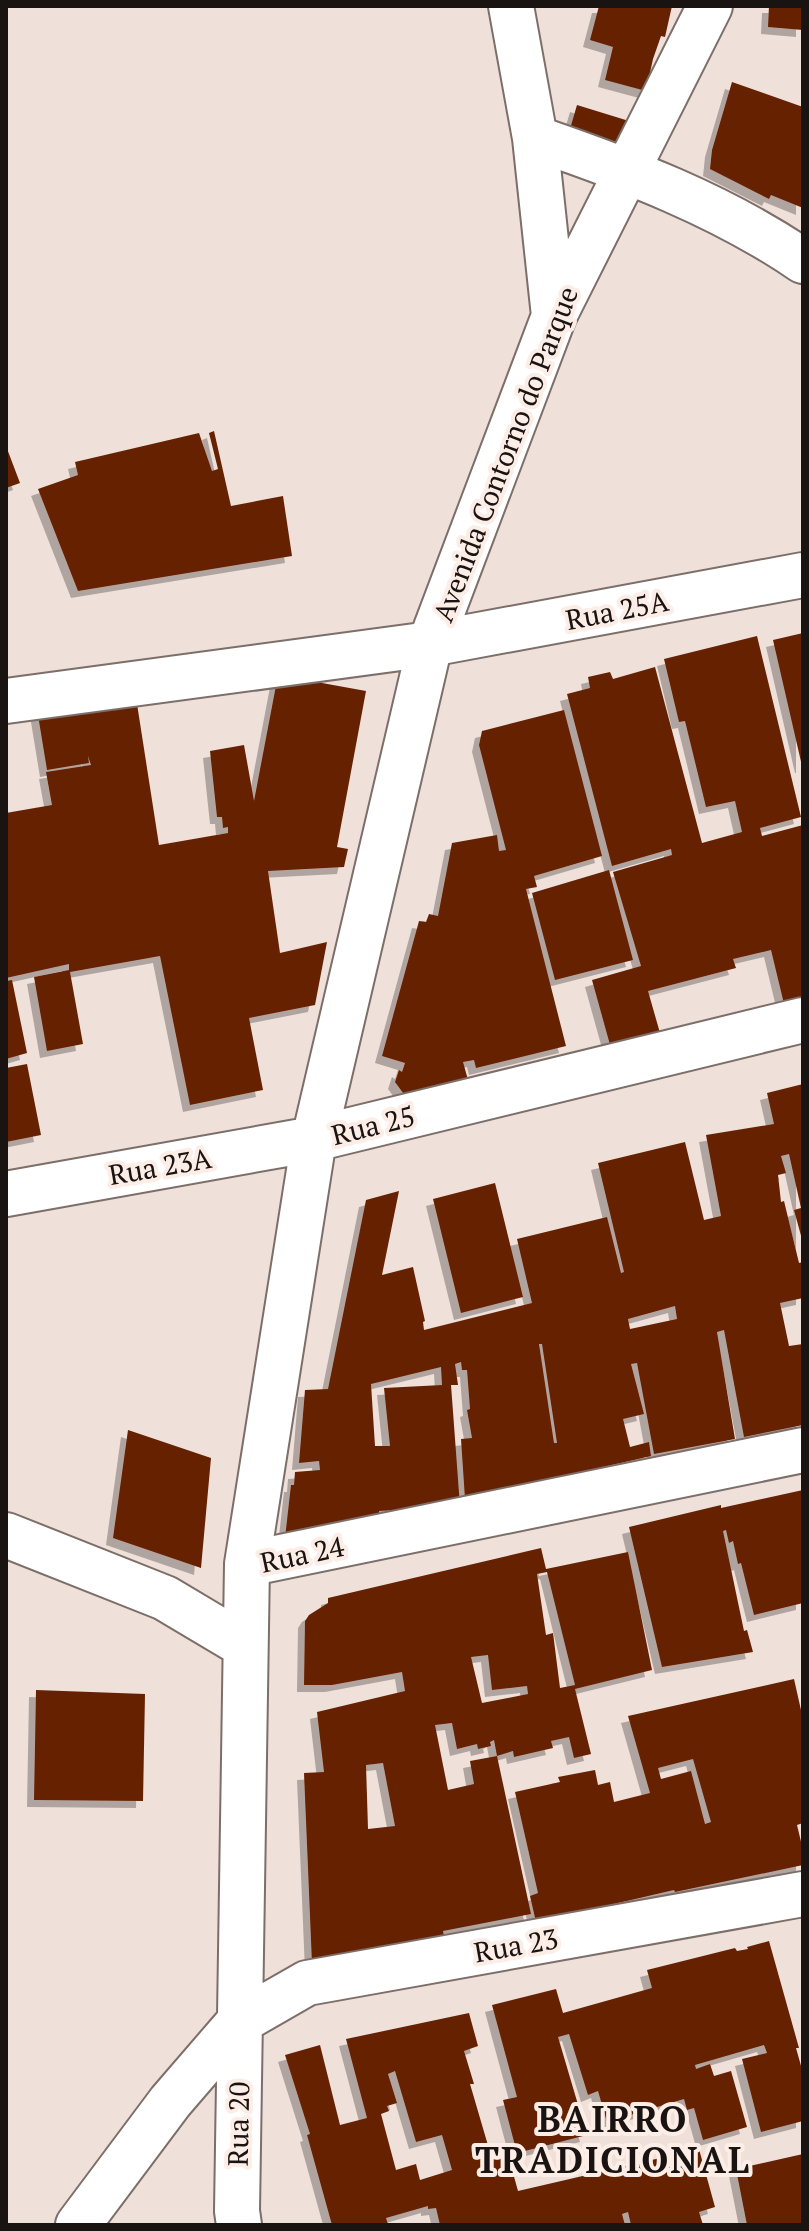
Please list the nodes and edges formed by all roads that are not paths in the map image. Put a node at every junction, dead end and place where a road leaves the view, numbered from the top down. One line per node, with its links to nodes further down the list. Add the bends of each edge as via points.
1 (511, 6): 3 (street)
2 (710, 6): 4 (street, Avenida Contorno do Parque)
3 (535, 138): 4 (street); 6 (street)
4 (628, 170): 5 (street, via 735,219); 6 (street, Avenida Contorno do Parque)
5 (803, 261)
6 (554, 316): 8 (street, Avenida Contorno do Parque)
7 (803, 575): 8 (street, Rua 25A)
8 (430, 644): 9 (street, Avenida Contorno do Parque); 11 (street, Avenida Contorno do Parque)
9 (6, 701)
10 (803, 1020): 11 (street, Rua 25)
11 (314, 1139): 12 (street, Rua 23A); 15 (street, Rua 25)
12 (6, 1194)
13 (803, 1450): 15 (street, Rua 24)
14 (6, 1535): 16 (street, via 165,1598)
15 (247, 1564): 16 (street, Rua 24)
16 (244, 1645): 18 (street, Rua 24)
17 (803, 1894): 18 (street, Rua 23, via 307,1983)
18 (239, 2022): 19 (street, Rua 23, via 170,2102); 20 (street, Rua 20)
19 (78, 2225)
20 (239, 2225)

